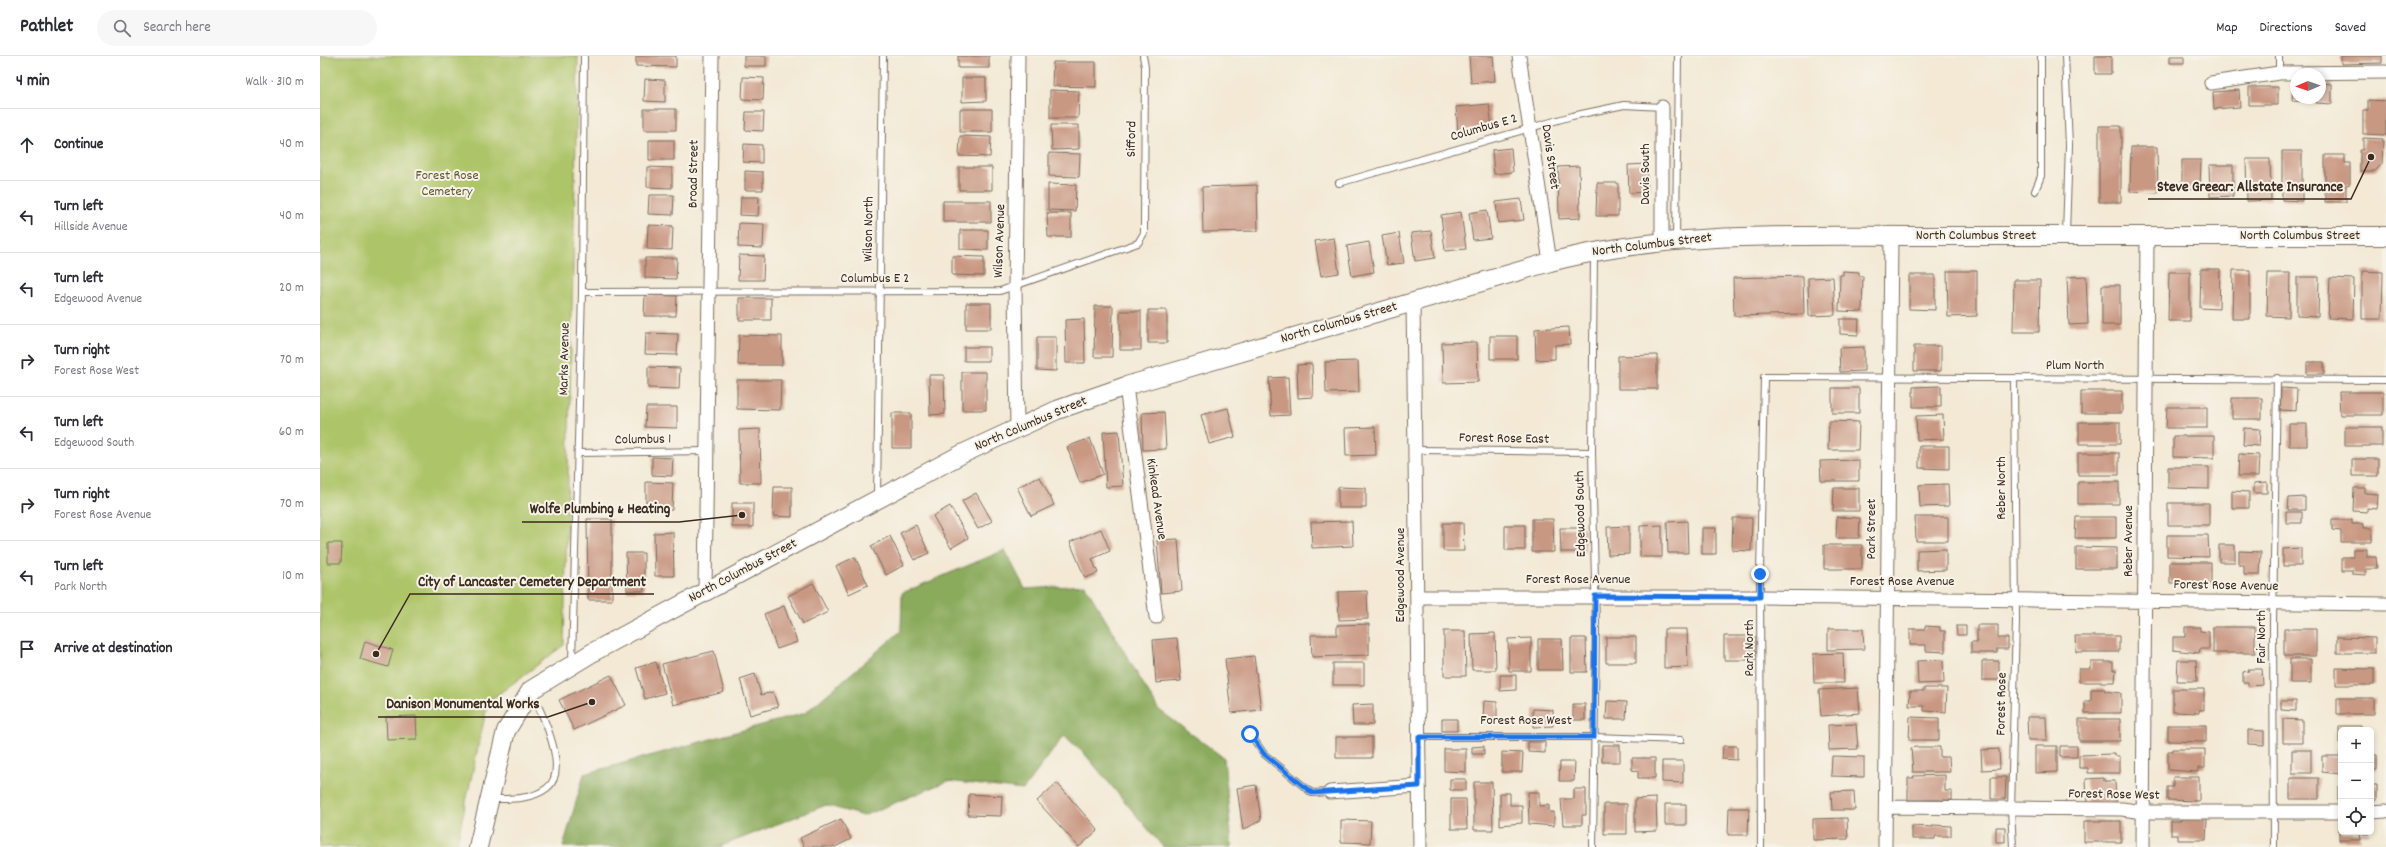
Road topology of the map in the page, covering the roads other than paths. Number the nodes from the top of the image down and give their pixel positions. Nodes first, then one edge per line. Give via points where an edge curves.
1 (584, 56) edge
2 (712, 56) edge
3 (883, 56) edge
4 (1018, 56) edge
5 (1143, 56) edge
6 (1519, 56) edge
7 (1678, 56) edge
8 (2041, 56) edge
9 (2064, 56) edge
10 (2279, 56) edge
11 (2386, 72) edge
12 (2279, 74) junction
13 (2211, 83) dead end
14 (1662, 107) joint
15 (1530, 128) junction
16 (1339, 183) dead end
17 (2035, 191) dead end
18 (1144, 223) joint
19 (2066, 235) junction
20 (1891, 236) junction
21 (2147, 236) junction
22 (2386, 236) edge
23 (1669, 240) junction
24 (1594, 252) junction
25 (1550, 262) junction
26 (1015, 288) junction
27 (880, 291) junction
28 (582, 292) junction
29 (709, 292) junction
30 (1413, 302) junction
31 (1764, 377) joint
32 (1888, 377) junction
33 (2014, 378) junction
34 (2147, 378) junction
35 (2277, 378) junction
36 (2386, 380) edge
37 (1126, 386) junction
38 (1016, 428) junction
39 (1416, 450) junction
40 (707, 451) junction
41 (1592, 452) junction
42 (578, 453) junction
43 (877, 499) junction
44 (705, 592) junction
45 (1417, 596) junction
46 (1595, 596) junction
47 (1760, 597) junction
48 (1887, 599) junction
49 (2016, 599) junction
50 (2145, 601) junction
51 (2274, 603) junction
52 (2386, 604) edge
53 (1156, 617) dead end
54 (572, 664) junction
55 (531, 690) junction
56 (1250, 734) dead end
57 (1419, 737) junction
58 (1594, 737) junction
59 (1681, 740) dead end
60 (1419, 786) junction
61 (1330, 792) joint
62 (489, 799) junction
63 (1886, 807) junction
64 (2011, 810) junction
65 (2386, 811) edge
66 (2143, 812) junction
67 (2338, 812) edge
68 (2374, 812) edge
69 (2274, 813) junction
70 (478, 847) edge
71 (1420, 847) edge
72 (1593, 847) edge
73 (1761, 847) edge
74 (1885, 847) edge
75 (2013, 847) edge
76 (2143, 847) edge
77 (2274, 847) edge

1 - 28 lane, Marks Avenue
2 - 29 street, Broad Street
3 - 27 lane, Wilson North
4 - 26 street, Wilson Avenue
5 - 18 lane, Sifford
6 - 15 street, Davis Street
7 - 23 lane
8 - 17 lane via 2040,176
9 - 19 lane via 2069,145
10 - 12 lane
11 - 12 street
12 - 13 street
14 - 15 lane, Columbus E 2 via 1624,105
14 - 23 street, Davis South
15 - 16 lane, Columbus E 2
15 - 25 street, Davis Street
18 - 26 lane, Columbus E 2 via 1144,233 1138,243
19 - 20 main road, North Columbus Street
19 - 21 main road, North Columbus Street
20 - 23 main road, North Columbus Street via 1710,237
20 - 32 street, Park Street
21 - 22 main road, North Columbus Street
21 - 34 street, Reber Avenue
23 - 24 main road, North Columbus Street
24 - 25 main road, North Columbus Street
24 - 41 lane, Edgewood South
25 - 30 main road, North Columbus Street
26 - 27 lane, Columbus E 2 via 1000,291
26 - 38 street, Wilson Avenue
27 - 29 lane, Columbus E 2
27 - 43 lane, Wilson North
28 - 29 lane, Columbus E 2
28 - 42 lane, Marks Avenue
29 - 40 street
30 - 37 main road, North Columbus Street
30 - 39 street, Edgewood Avenue
31 - 32 lane, Plum North
31 - 47 lane, Park North
32 - 33 lane, Plum North
32 - 48 street, Park Street
33 - 34 lane, Plum North
33 - 49 lane, Reber North
34 - 35 lane, Plum North
34 - 50 street, Reber Avenue
35 - 36 lane, Plum North
35 - 51 lane, Fair North
37 - 38 main road, North Columbus Street
37 - 53 street, Kinkead Avenue
38 - 43 main road, North Columbus Street
39 - 41 lane, Forest Rose East
39 - 45 street, Edgewood Avenue
40 - 42 lane, Columbus 1
40 - 44 street
41 - 46 lane, Edgewood South
42 - 54 lane, Marks Avenue
43 - 44 main road, North Columbus Street
44 - 54 main road, North Columbus Street
45 - 46 street, Forest Rose Avenue
45 - 57 street, Edgewood Avenue
46 - 47 street, Forest Rose Avenue
46 - 58 lane, Edgewood South
47 - 48 street, Forest Rose Avenue
47 - 73 lane, Park North
48 - 49 street, Forest Rose Avenue
48 - 63 street, Park Street
49 - 50 street, Forest Rose Avenue
49 - 64 lane, Forest Rose
50 - 51 street, Forest Rose Avenue
50 - 66 street, Reber Avenue
51 - 52 street, Forest Rose Avenue
51 - 69 lane, Fair North
54 - 55 main road, North Columbus Street
55 - 62 main road, North Columbus Street via 506,731
55 - 62 lane via 548,724 555,766 553,781 548,788 522,798
56 - 61 lane via 1264,754 1312,793
57 - 58 lane, Forest Rose West
57 - 60 street, Edgewood Avenue
58 - 59 lane, Forest Rose West
58 - 72 lane, Edgewood South
60 - 61 street
60 - 71 street, Edgewood Avenue
62 - 70 main road, North Columbus Street
63 - 64 street, Forest Rose West
63 - 74 street, Park Street
64 - 66 street, Forest Rose West
64 - 75 lane
65 - 68 street
66 - 69 street, Forest Rose West
66 - 76 street, Reber Avenue
67 - 69 street, Forest Rose West
69 - 77 lane, Fair North

